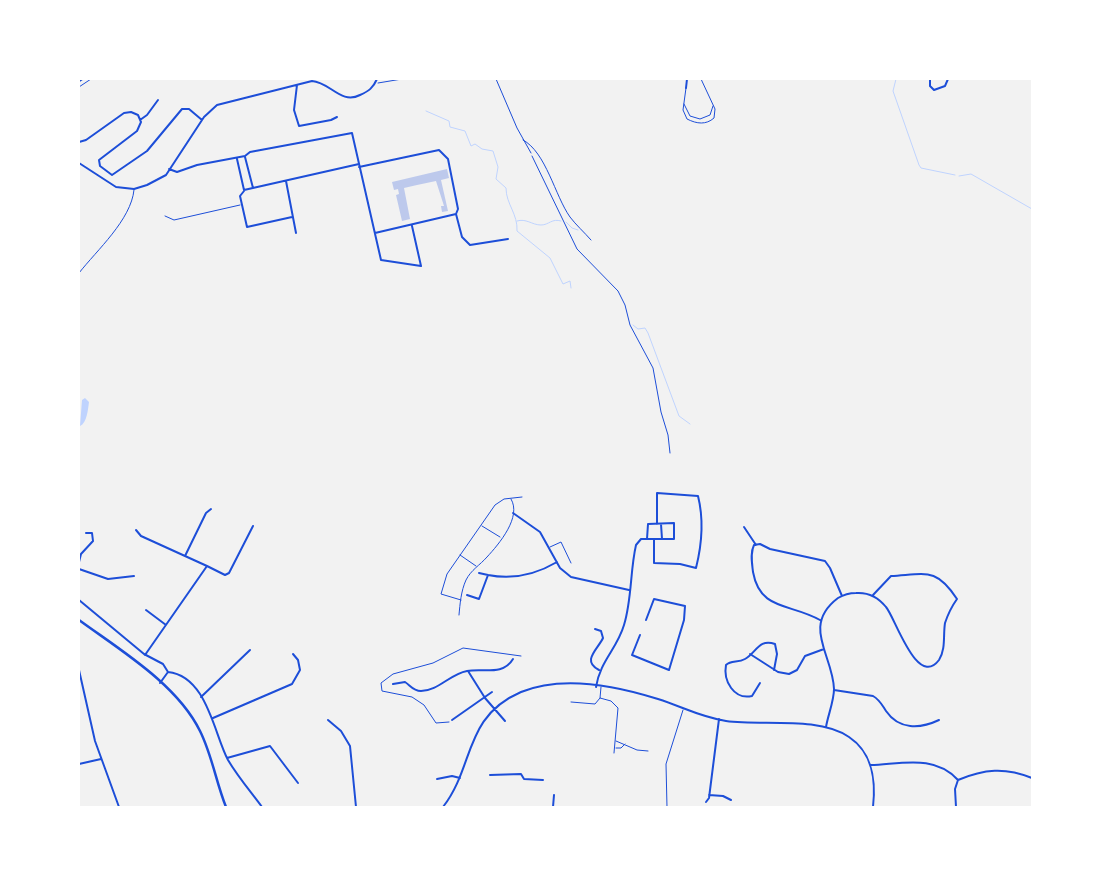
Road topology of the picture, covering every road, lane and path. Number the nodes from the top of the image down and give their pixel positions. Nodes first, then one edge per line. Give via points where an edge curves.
1 (91, 79) edge
2 (321, 79) edge
3 (402, 79) edge
4 (496, 79) edge
5 (687, 79) edge
6 (701, 79) edge
7 (930, 79) edge
8 (948, 79) edge
9 (376, 80) edge
10 (321, 83) junction
11 (297, 84) junction
12 (79, 87) edge
13 (686, 88) joint
14 (158, 100) dead end
15 (684, 103) junction
16 (713, 104) junction
17 (337, 117) dead end
18 (140, 120) junction
19 (202, 120) junction
20 (523, 140) junction
21 (79, 142) edge
22 (530, 153) joint
23 (245, 156) junction
24 (237, 158) junction
25 (79, 163) edge
26 (359, 166) junction
27 (169, 169) junction
28 (286, 181) junction
29 (252, 188) junction
30 (134, 189) junction
31 (244, 190) junction
32 (241, 205) junction
33 (456, 214) junction
34 (165, 216) dead end
35 (292, 217) junction
36 (412, 226) junction
37 (296, 233) dead end
38 (375, 233) junction
39 (508, 239) dead end
40 (591, 240) dead end
41 (79, 273) edge
42 (670, 453) dead end
43 (511, 498) junction
44 (522, 498) dead end
45 (211, 510) dead end
46 (513, 513) junction
47 (657, 524) junction
48 (661, 524) junction
49 (253, 526) dead end
50 (481, 526) junction
51 (744, 527) dead end
52 (136, 530) dead end
53 (86, 533) dead end
54 (501, 538) junction
55 (647, 538) junction
56 (654, 539) junction
57 (662, 539) junction
58 (756, 545) junction
59 (550, 548) junction
60 (460, 555) junction
61 (185, 556) junction
62 (79, 562) edge
63 (557, 562) junction
64 (571, 564) dead end
65 (206, 566) junction
66 (476, 566) junction
67 (79, 569) edge
68 (479, 573) dead end
69 (488, 575) junction
70 (134, 576) dead end
71 (630, 590) junction
72 (467, 595) dead end
73 (873, 595) junction
74 (842, 596) junction
75 (79, 600) edge
76 (461, 600) junction
77 (146, 610) dead end
78 (459, 615) dead end
79 (79, 620) edge
80 (646, 620) dead end
81 (820, 620) junction
82 (166, 625) junction
83 (595, 629) dead end
84 (640, 634) dead end
85 (824, 649) junction
86 (250, 650) dead end
87 (293, 654) dead end
88 (750, 654) junction
89 (146, 655) junction
90 (521, 656) dead end
91 (513, 659) dead end
92 (79, 670) edge
93 (599, 670) junction
94 (774, 670) junction
95 (468, 671) junction
96 (168, 672) junction
97 (160, 682) junction
98 (760, 683) dead end
99 (393, 684) dead end
100 (596, 687) junction
101 (601, 687) junction
102 (834, 690) junction
103 (492, 692) dead end
104 (201, 696) junction
105 (485, 698) junction
106 (600, 698) junction
107 (571, 702) dead end
108 (495, 709) junction
109 (684, 710) junction
110 (213, 718) junction
111 (718, 719) junction
112 (328, 720) dead end
113 (452, 720) joint
114 (939, 720) dead end
115 (505, 721) dead end
116 (826, 726) junction
117 (616, 740) junction
118 (625, 744) junction
119 (615, 747) junction
120 (648, 751) dead end
121 (614, 753) dead end
122 (227, 758) junction
123 (101, 759) junction
124 (79, 764) edge
125 (871, 765) junction
126 (490, 775) dead end
127 (460, 778) junction
128 (1032, 778) edge
129 (437, 779) dead end
130 (543, 780) dead end
131 (958, 780) junction
132 (298, 783) dead end
133 (554, 795) dead end
134 (709, 795) junction
135 (731, 800) dead end
136 (706, 802) dead end
137 (119, 807) edge
138 (226, 807) edge
139 (262, 807) edge
140 (356, 807) edge
141 (443, 807) edge
142 (554, 807) edge
143 (667, 807) edge
144 (873, 807) edge
145 (956, 807) edge

1 - 12 path
2 - 10 street
3 - 9 path via 380,84
4 - 20 lane
5 - 13 street
6 - 16 lane
7 - 8 street via 934,90 945,86
9 - 10 street via 370,90 349,99
10 - 11 street
11 - 17 street via 294,110 299,126
11 - 19 street via 217,105
13 - 15 lane
14 - 18 street
15 - 16 lane via 690,116 700,120 710,115
15 - 16 lane via 684,115 697,123 714,118
18 - 19 street via 138,131 99,160 100,166 109,174 116,174 147,151 182,110 189,109
18 - 21 street via 135,113 126,112
19 - 27 street
20 - 22 lane
20 - 40 lane via 530,143 569,216
22 - 42 path via 577,249 618,291 625,305 630,325 653,368
23 - 24 street
23 - 26 street via 250,152 352,133
23 - 29 street
24 - 27 street via 177,172
24 - 31 street
25 - 30 street via 112,185
26 - 28 street
26 - 33 street via 440,150 448,159 458,209
26 - 38 street
27 - 30 street via 160,180
28 - 29 street
28 - 35 street
29 - 31 street
30 - 41 lane via 131,205 122,221
31 - 32 street via 240,196
32 - 34 lane via 174,220
32 - 35 street via 247,227
33 - 36 street
33 - 39 street via 462,237 470,245
35 - 37 street
36 - 38 street
36 - 38 street via 421,266 381,260
43 - 44 lane
43 - 46 lane
43 - 50 lane via 495,505
45 - 61 street
46 - 54 lane via 512,522
46 - 59 street via 540,532
47 - 48 street
47 - 55 street via 648,524
47 - 56 street via 657,493 698,496 702,525 696,568 654,563
48 - 57 street
48 - 57 street via 674,523 674,538
49 - 65 street via 229,573
50 - 54 lane
50 - 60 lane
51 - 58 street
52 - 61 street via 141,536
53 - 62 street via 92,533 92,541 81,554
54 - 66 lane via 487,558
55 - 56 street
55 - 71 street via 639,540 636,545
56 - 57 street
58 - 74 street via 824,560
58 - 81 street via 752,563 761,595
59 - 63 street
59 - 64 lane via 561,542
60 - 66 lane
60 - 76 lane via 441,594
61 - 65 street
63 - 69 street via 523,576 505,578
63 - 71 street via 566,574 574,578
65 - 82 street
66 - 76 lane via 466,580
67 - 70 street via 108,579
68 - 69 street
69 - 72 street via 479,599
71 - 93 street via 622,631
73 - 73 street via 893,617 914,660 922,665 938,662 943,652 948,616 957,599 942,579 933,575 891,576
73 - 74 street via 857,593
74 - 81 street via 831,604
75 - 89 street
76 - 78 lane
77 - 82 street
79 - 97 street
80 - 84 street via 654,600 685,606 684,620 668,670 632,655
81 - 85 street
82 - 89 street
83 - 93 street via 603,638 590,660
85 - 94 street via 806,656 797,670 789,674
85 - 102 street
86 - 104 street
87 - 110 street via 300,667 294,682
88 - 94 street
88 - 94 street via 762,644 774,643 777,654
88 - 98 street via 742,660 728,662 725,678 733,690 745,697 754,695
89 - 96 street via 163,664
90 - 113 path via 463,648 432,663 397,672 381,684 382,691 408,695 419,701 436,723
91 - 95 street via 507,667 498,670
92 - 123 street
93 - 100 street
95 - 99 street via 425,690 415,690 402,681
95 - 105 street
96 - 97 street
96 - 104 street via 184,679
97 - 138 street via 182,703 197,725
100 - 101 street
100 - 108 street via 542,686 512,696
101 - 106 lane
101 - 109 street via 659,699
102 - 114 street via 874,696 892,719 904,726 924,726
102 - 116 street
103 - 105 street
104 - 110 street
105 - 108 street
105 - 113 street
106 - 107 lane via 595,704
106 - 117 lane via 611,701 618,708
108 - 115 street
108 - 127 street via 474,736
109 - 111 street
109 - 143 path via 667,758
110 - 122 street
111 - 116 street
111 - 134 street
112 - 140 street via 341,731 350,746
116 - 125 street via 853,740
117 - 118 lane
117 - 119 lane
118 - 119 lane via 621,748
118 - 120 lane
119 - 121 lane
122 - 132 street via 270,746
122 - 139 street
123 - 124 street
123 - 137 street
125 - 131 street via 926,762 938,765
125 - 144 street via 875,782
126 - 130 street via 521,774 524,779
127 - 129 street
127 - 141 street
128 - 131 street via 1003,769 982,771
131 - 145 street
133 - 142 street
134 - 135 street
134 - 136 street

